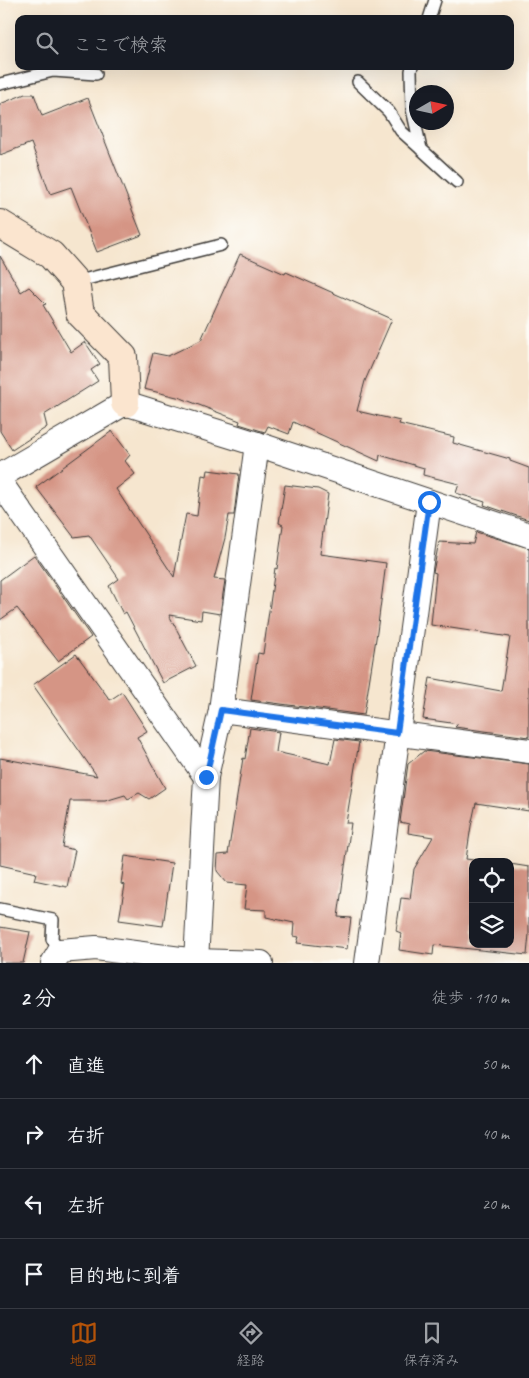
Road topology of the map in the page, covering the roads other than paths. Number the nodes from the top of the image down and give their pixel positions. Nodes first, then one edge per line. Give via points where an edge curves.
1 (435, 0) edge
2 (430, 15) edge
3 (411, 70) edge
4 (96, 74) dead end
5 (358, 82) dead end
6 (0, 84) edge
7 (421, 149) junction
8 (457, 182) dead end
9 (0, 224) edge
10 (221, 245) dead end
11 (75, 282) junction
12 (125, 403) junction
13 (257, 444) junction
14 (0, 476) edge
15 (0, 482) edge
16 (429, 502) junction
17 (529, 535) edge
18 (221, 710) junction
19 (397, 733) junction
20 (529, 751) edge
21 (206, 777) junction
22 (0, 909) edge
23 (56, 957) edge
24 (196, 961) junction
25 (262, 963) edge
26 (367, 963) edge

1 - 2 lane
3 - 7 lane via 412,109
4 - 6 lane via 53,71
5 - 7 lane
7 - 8 lane
9 - 11 street via 51,254
10 - 11 lane
11 - 12 street via 80,313 123,357
12 - 13 street
12 - 14 street
13 - 16 street
13 - 18 street
15 - 21 street
16 - 17 street
16 - 19 street
18 - 19 street
18 - 21 street
19 - 20 street
19 - 26 street
21 - 24 street
22 - 23 lane via 53,920 52,940
23 - 24 street via 96,948
24 - 25 street

